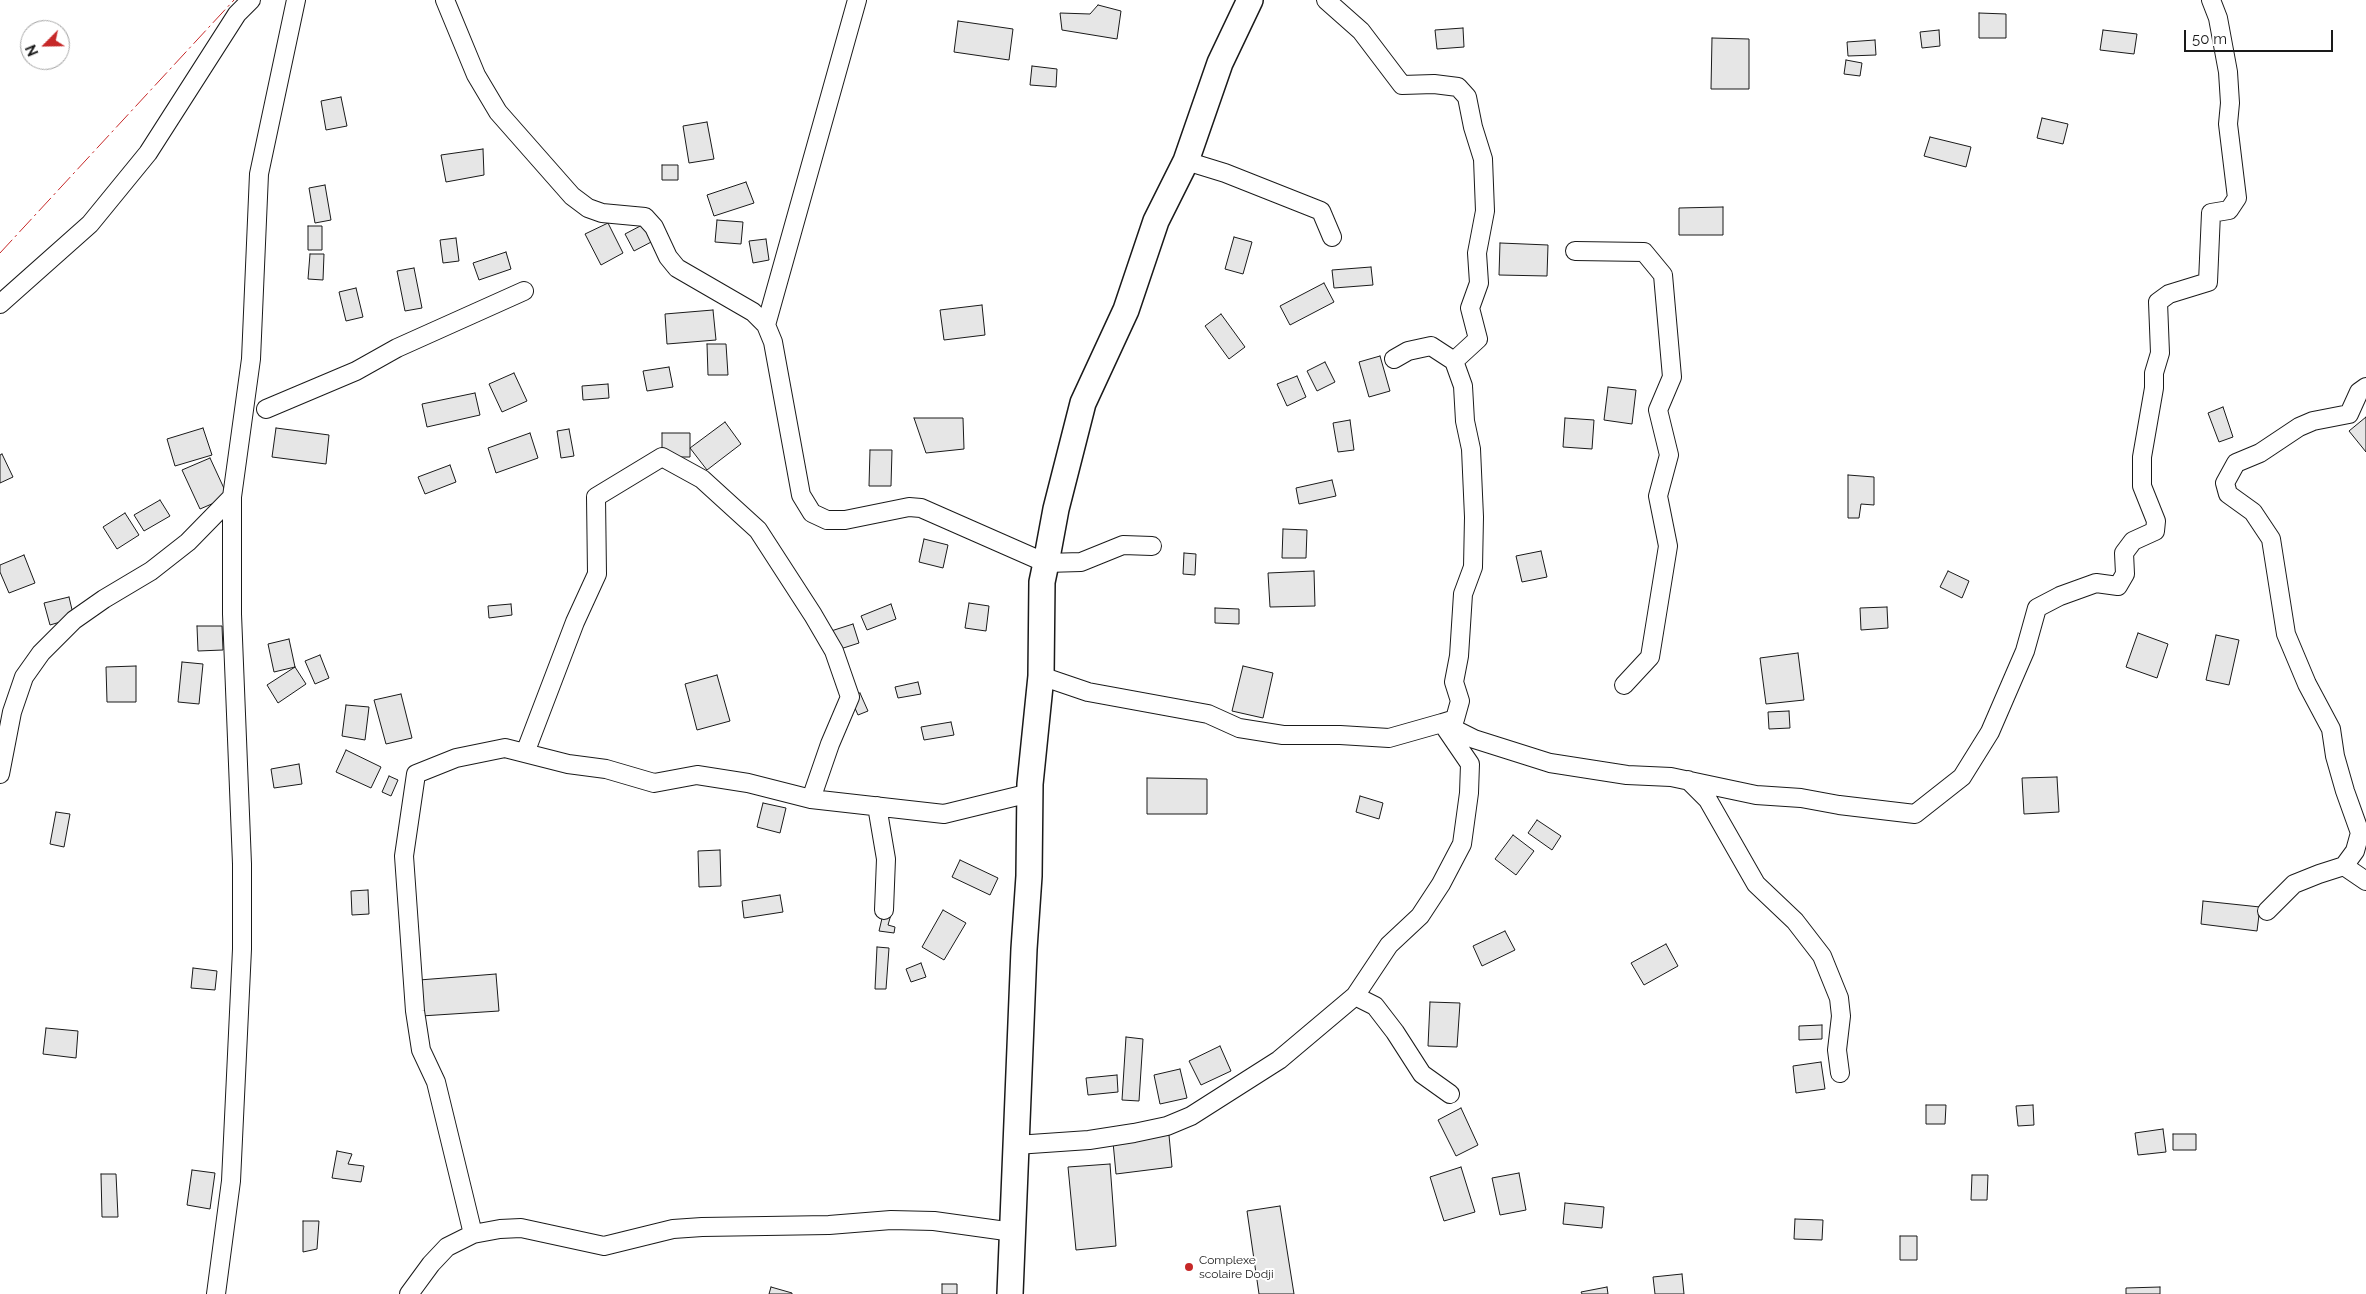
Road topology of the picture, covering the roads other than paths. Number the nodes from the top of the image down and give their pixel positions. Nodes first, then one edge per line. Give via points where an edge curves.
1 (251, 0) edge
2 (296, 0) edge
3 (445, 0) edge
4 (858, 0) edge
5 (1250, 0) edge
6 (1326, 0) edge
7 (2211, 0) edge
8 (1186, 161) junction
9 (1332, 237) dead end
10 (1575, 251) dead end
11 (524, 291) dead end
12 (0, 304) edge
13 (766, 325) junction
14 (1394, 359) dead end
15 (1454, 361) junction
16 (2366, 387) edge
17 (266, 410) dead end
18 (232, 497) junction
19 (1152, 546) dead end
20 (1046, 563) junction
21 (1041, 676) junction
22 (1624, 685) dead end
23 (1442, 723) junction
24 (525, 753) junction
25 (0, 774) edge
26 (1688, 780) junction
27 (1030, 793) junction
28 (811, 799) junction
29 (877, 806) junction
30 (2344, 866) junction
31 (2366, 881) edge
32 (884, 910) dead end
33 (2268, 911) dead end
34 (1355, 996) junction
35 (1840, 1073) dead end
36 (1450, 1094) dead end
37 (1016, 1145) junction
38 (1014, 1232) junction
39 (473, 1234) junction
40 (216, 1294) edge
41 (409, 1294) edge
42 (1010, 1294) edge

1 - 12 street via 238,14 148,153 90,224
2 - 18 street via 259,174 251,359
3 - 13 street via 476,75 498,112 572,196 588,208 602,213 645,217 654,226 668,257 677,268 754,312
4 - 13 street
5 - 8 main road via 1220,63
6 - 15 street via 1361,31 1402,85 1458,87 1467,97 1483,159 1485,211 1477,253 1479,283 1470,308 1478,339
7 - 26 street via 2218,18 2228,72 2228,124 2236,198 2229,210 2211,213 2208,282 2169,294 2158,302 2160,353 2154,373 2142,457 2142,486 2156,521 2155,531 2134,541 2124,553 2125,574 2118,586 2096,583 2037,608 2025,651 1990,732 1962,777 1915,814 1801,798 1756,796
8 - 9 street via 1321,210
8 - 20 main road via 1156,221 1126,310 1083,403 1056,508
10 - 22 street via 1644,252 1663,275 1672,377 1658,410 1669,455 1658,496 1668,546 1650,657
11 - 17 street
13 - 20 street via 773,342 801,495 812,513 827,520 845,520 909,507 922,508
14 - 15 street via 1408,351 1432,346
15 - 23 street via 1463,386 1471,448 1473,567 1463,594 1454,682 1460,701 1455,719
16 - 30 street via 2359,392 2349,414 2313,420 2299,427 2260,453 2236,463 2225,483 2228,494 2253,512 2271,540 2286,634 2330,729 2344,790 2360,832 2355,850
18 - 25 street via 188,542 151,571 74,620 41,652 24,678 12,712
18 - 40 street via 232,614 242,864 242,949 231,1181
19 - 20 street via 1123,545 1081,562
20 - 21 main road via 1042,582
21 - 23 street via 1088,692 1208,714 1239,728 1283,735 1389,738
21 - 27 main road
23 - 26 street via 1474,739 1550,762 1626,775
23 - 34 street via 1470,764 1462,844 1420,916 1389,945
24 - 28 street via 606,769 654,783 697,775 748,783
24 - 28 street via 597,574 596,497 662,457 702,479 758,530 834,651 850,697
24 - 39 street via 505,748 456,758 416,774 404,856 413,986 422,1050 436,1082
26 - 35 street via 1708,800 1756,884 1795,920 1822,956 1839,998 1841,1016 1837,1050
27 - 29 street via 944,814
27 - 37 main road
28 - 29 street
29 - 32 street via 886,859
30 - 31 street
30 - 33 street via 2294,884
34 - 36 street via 1374,1006 1422,1074
34 - 37 street via 1279,1060 1191,1116 1167,1126 1134,1133
37 - 38 main road
38 - 39 street via 934,1221 891,1220 673,1229 604,1246 521,1228
38 - 42 main road
39 - 41 street via 441,1252

